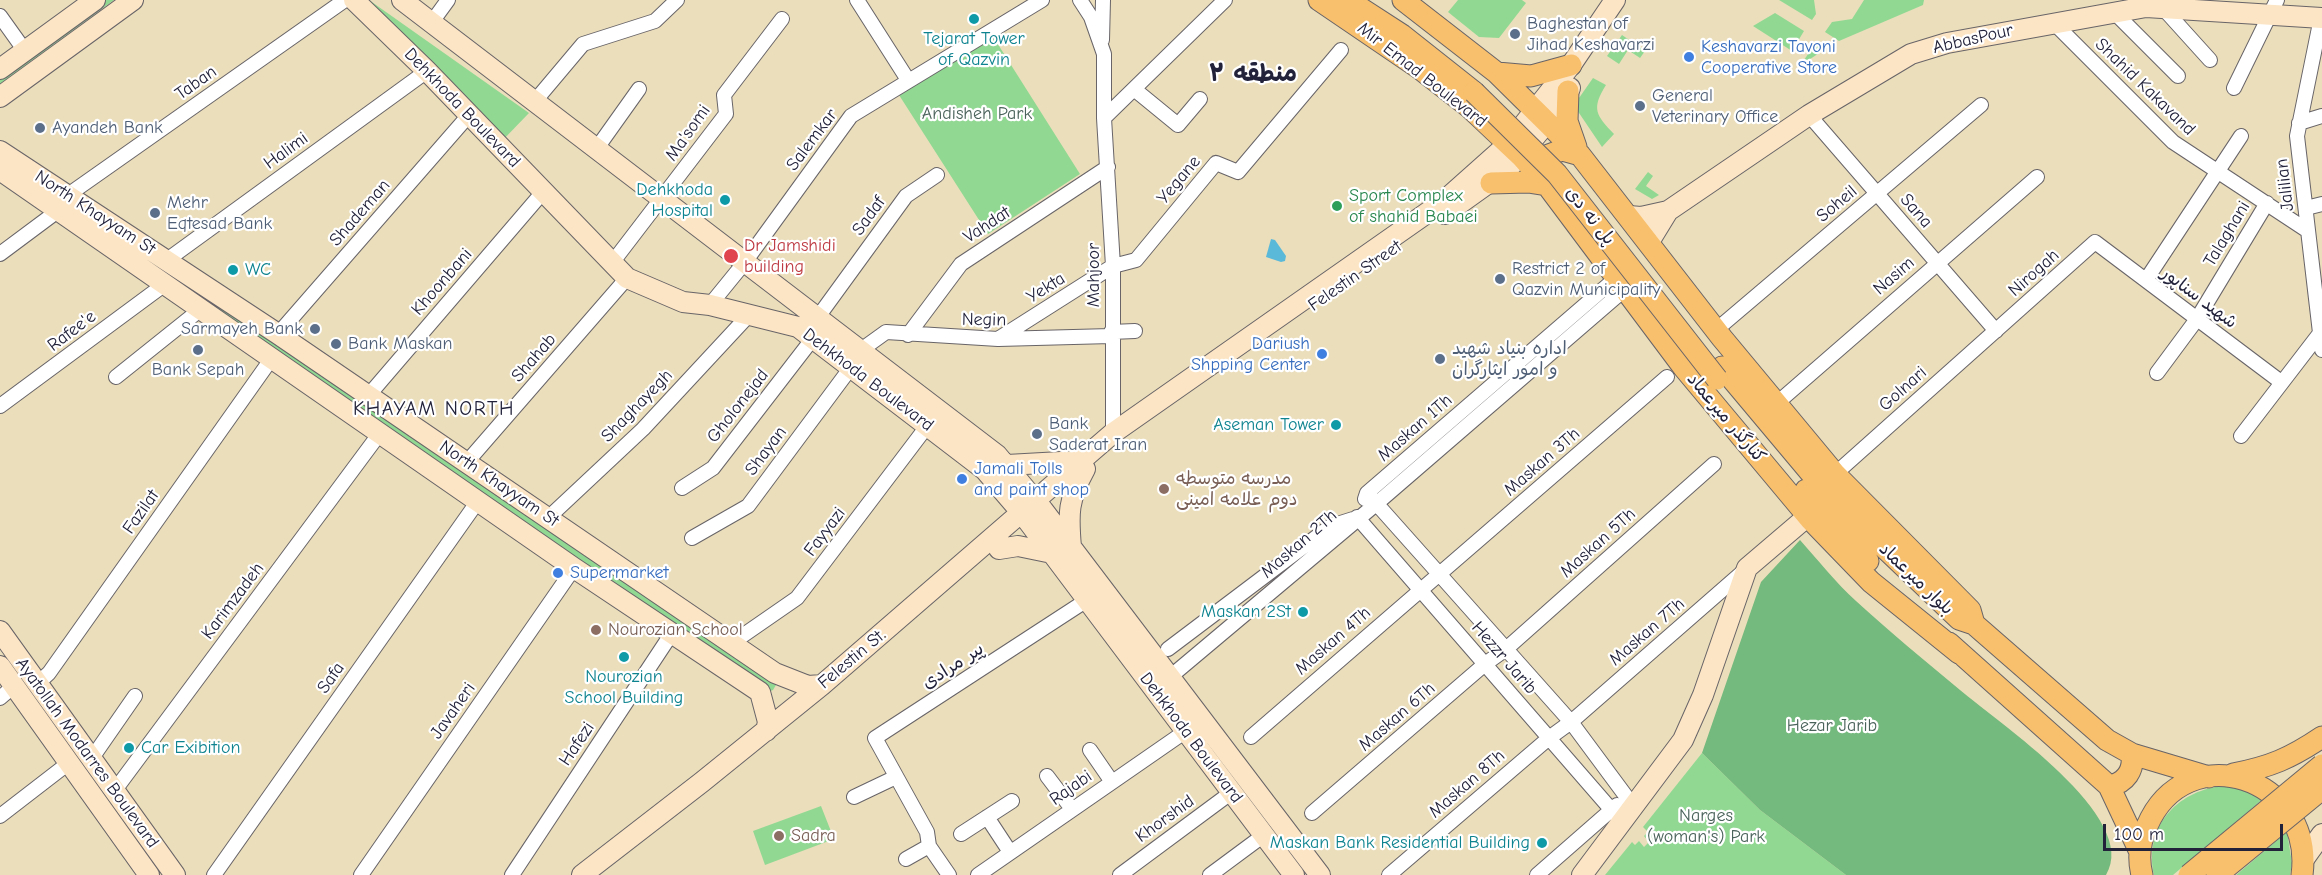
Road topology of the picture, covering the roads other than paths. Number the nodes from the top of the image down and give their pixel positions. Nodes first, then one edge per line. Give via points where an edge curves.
1 (95, 0) edge
2 (114, 0) edge
3 (134, 0) edge
4 (345, 0) edge
5 (354, 0) edge
6 (397, 0) edge
7 (448, 0) edge
8 (676, 0) edge
9 (857, 0) edge
10 (1042, 0) edge
11 (1080, 0) edge
12 (1103, 0) edge
13 (1225, 0) edge
14 (1319, 0) edge
15 (1348, 0) edge
16 (1375, 0) edge
17 (1404, 0) edge
18 (1615, 0) edge
19 (1627, 0) edge
20 (2152, 5) edge
21 (2273, 7) edge
22 (417, 11) edge
23 (2114, 12) junction
24 (0, 16) edge
25 (2322, 18) edge
26 (782, 19) dead end
27 (2053, 22) junction
28 (1101, 47) junction
29 (1341, 50) dead end
30 (25, 51) junction
31 (2210, 60) dead end
32 (1571, 65) junction
33 (0, 69) edge
34 (427, 71) junction
35 (2178, 76) dead end
36 (908, 80) junction
37 (639, 88) dead end
38 (1481, 88) junction
39 (2234, 88) dead end
40 (1134, 89) junction
41 (1568, 92) junction
42 (1, 94) edge
43 (1200, 99) dead end
44 (535, 101) junction
45 (1981, 105) dead end
46 (469, 115) junction
47 (1809, 115) junction
48 (1542, 116) junction
49 (2322, 116) edge
50 (1104, 117) junction
51 (2299, 123) junction
52 (2241, 136) dead end
53 (597, 148) junction
54 (1514, 150) junction
55 (2, 155) edge
56 (1580, 155) junction
57 (1108, 167) junction
58 (2217, 173) junction
59 (937, 175) dead end
60 (2037, 177) dead end
61 (1491, 183) junction
62 (1548, 185) junction
63 (543, 192) junction
64 (1877, 194) junction
65 (663, 199) junction
66 (63, 203) junction
67 (2267, 203) junction
68 (2322, 204) edge
69 (2306, 208) junction
70 (1668, 211) junction
71 (1629, 216) junction
72 (2308, 231) junction
73 (1649, 242) junction
74 (2095, 242) joint
75 (0, 254) edge
76 (167, 260) junction
77 (745, 262) junction
78 (1936, 262) junction
79 (612, 263) junction
80 (1113, 266) junction
81 (627, 278) junction
82 (2146, 280) junction
83 (165, 284) junction
84 (1619, 284) junction
85 (710, 304) junction
86 (201, 309) junction
87 (748, 316) junction
88 (818, 317) junction
89 (2197, 319) junction
90 (1716, 330) junction
91 (1135, 331) dead end
92 (1996, 331) junction
93 (2320, 333) junction
94 (278, 334) junction
95 (1111, 334) junction
96 (908, 335) junction
97 (814, 337) junction
98 (998, 339) junction
99 (2322, 350) edge
100 (272, 358) junction
101 (856, 358) junction
102 (1720, 373) junction
103 (2157, 373) dead end
104 (116, 377) dead end
105 (1667, 377) dead end
106 (2281, 382) junction
107 (368, 396) junction
108 (1776, 404) junction
109 (0, 406) edge
110 (928, 425) junction
111 (380, 433) junction
112 (1117, 436) junction
113 (2241, 436) dead end
114 (467, 462) junction
115 (1714, 464) dead end
116 (1007, 465) junction
117 (1082, 465) junction
118 (1835, 474) junction
119 (998, 483) junction
120 (682, 488) dead end
121 (1372, 498) junction
122 (478, 501) junction
123 (1032, 511) junction
124 (1808, 516) junction
125 (1358, 517) junction
126 (548, 518) junction
127 (692, 538) dead end
128 (994, 545) junction
129 (1071, 547) junction
130 (1052, 553) junction
131 (574, 568) junction
132 (1747, 568) junction
133 (1440, 574) junction
134 (1420, 589) junction
135 (1087, 600) junction
136 (1974, 624) junction
137 (0, 631) edge
138 (672, 633) junction
139 (732, 642) junction
140 (1168, 649) dead end
141 (1506, 649) junction
142 (1959, 653) junction
143 (1485, 664) junction
144 (0, 666) edge
145 (775, 673) junction
146 (1170, 677) junction
147 (38, 684) junction
148 (822, 685) junction
149 (7, 692) edge
150 (760, 692) junction
151 (135, 696) dead end
152 (1571, 722) junction
153 (766, 731) junction
154 (1186, 731) junction
155 (1251, 737) dead end
156 (2322, 737) edge
157 (1549, 738) junction
158 (1090, 750) dead end
159 (2132, 754) junction
160 (92, 758) junction
161 (70, 762) junction
162 (2322, 765) edge
163 (1047, 776) dead end
164 (2218, 776) junction
165 (896, 777) junction
166 (1112, 782) junction
167 (2109, 786) junction
168 (2322, 789) edge
169 (115, 790) junction
170 (1232, 792) junction
171 (854, 797) dead end
172 (1012, 801) dead end
173 (1072, 809) junction
174 (1623, 809) junction
175 (1312, 813) dead end
176 (0, 816) edge
177 (987, 817) junction
178 (961, 834) dead end
179 (2322, 834) edge
180 (1264, 836) junction
181 (149, 839) junction
182 (929, 846) junction
183 (1010, 852) junction
184 (906, 859) dead end
185 (138, 863) edge
186 (2305, 867) edge
187 (2139, 868) edge
188 (175, 875) edge
189 (214, 875) edge
190 (361, 875) edge
191 (512, 875) edge
192 (582, 875) edge
193 (600, 875) edge
194 (949, 875) edge
195 (978, 875) edge
196 (1120, 875) edge
197 (1210, 875) edge
198 (1294, 875) edge
199 (1320, 875) edge
200 (1389, 875) edge
201 (1537, 875) edge
202 (1582, 875) edge
203 (2189, 875) edge
204 (2217, 875) edge

1 - 30 main road
2 - 42 main road
3 - 42 main road
4 - 66 street, Taban
5 - 34 main road, Dehkhoda Boulevard
6 - 22 main road, Dehkhoda Boulevard
7 - 22 street
8 - 44 street via 655,21 583,44
9 - 36 street
10 - 36 street, Salemkar
11 - 28 street, Mahjoor via 1091,17
12 - 28 street
13 - 40 street
14 - 38 main road, Mir Emad Boulevard via 1374,35
15 - 38 main road
16 - 38 main road via 1437,43
17 - 38 main road, Mir Emad Boulevard
18 - 32 main road, Felestin Street
19 - 41 main road, Felestin Street
20 - 21 main road, AbbasPour
20 - 23 main road, AbbasPour
20 - 31 street
21 - 25 main road, AbbasPour
21 - 39 street
22 - 44 main road, Dehkhoda Boulevard
23 - 27 main road, AbbasPour
23 - 35 street
24 - 30 street
25 - 51 street, Jalilian
26 - 65 street, Ma'somi via 724,95 726,114
27 - 47 main road, AbbasPour via 1911,54
27 - 58 street, Shahid Kakavand via 2173,142
28 - 50 street, Mahjoor
29 - 80 street, Yegane via 1238,172 1216,163 1136,260
30 - 33 main road
32 - 38 main road
32 - 48 main road, Felestin Street
34 - 46 main road, Dehkhoda Boulevard
34 - 76 street, Halimi
36 - 77 street, Salemkar via 851,116
37 - 53 street
38 - 48 main road, Mir Emad Boulevard
38 - 54 main road, Mir Emad Boulevard
38 - 102 main road, پل نه دی, bridge
40 - 43 street via 1178,124
40 - 50 street
41 - 48 main road, Felestin Street
41 - 56 main road via 1567,121
44 - 53 main road, Dehkhoda Boulevard
45 - 64 street, Soheil
46 - 63 main road, Dehkhoda Boulevard
46 - 94 street, Shademan
47 - 64 street, Sana
47 - 70 main road, AbbasPour
48 - 54 main road, Felestin Street
48 - 56 main road
49 - 51 street
50 - 57 street, Mahjoor
51 - 69 street, Jalilian via 2297,136
52 - 58 street
53 - 65 main road, Dehkhoda Boulevard
54 - 61 main road, Felestin Street
54 - 62 main road, کنارگذر میرعماد
54 - 112 main road, Felestin Street
55 - 66 main road, North Khayyam St
56 - 62 main road via 1562,150 1546,156 1543,164
56 - 71 main road
57 - 80 street, Mahjoor
57 - 96 street, Vahdat via 961,264
58 - 67 street, Shahid Kakavand
58 - 82 street
59 - 88 street, Sadaf via 906,196
60 - 78 street, Nasim
61 - 62 main road
61 - 112 main road, Felestin Street
62 - 84 main road, کنارگذر میرعماد
63 - 79 main road, Dehkhoda Boulevard
63 - 107 street, Khoonbani
64 - 78 street, Sana
64 - 90 street, Soheil
65 - 77 main road, Dehkhoda Boulevard
65 - 79 street, Ma'somi
66 - 75 street, Taban
66 - 76 main road, North Khayyam St
66 - 83 main road, North Khayyam St
67 - 72 street, Shahid Kakavand
67 - 89 street, Talaghani
68 - 69 street
69 - 72 street, Jalilian
70 - 71 main road
70 - 73 main road
71 - 73 main road
72 - 93 street, Jalilian
73 - 90 main road
74 - 82 street, شهید سناپور
74 - 92 street, Nirogah
76 - 94 main road, North Khayyam St
77 - 85 street, Salemkar
77 - 88 main road, Dehkhoda Boulevard
78 - 92 street, Sana
78 - 108 street, Nasim
79 - 81 main road, Dehkhoda Boulevard
80 - 95 street, Mahjoor
80 - 98 street, Yekta
81 - 85 main road, Dehkhoda Boulevard via 683,302
81 - 114 street, Shahab
82 - 89 street, شهید سناپور
83 - 86 main road, North Khayyam St
83 - 109 street, Rafee'e
84 - 121 street, Maskan 1Th
84 - 124 main road, کنارگذر میرعماد
85 - 87 main road, Dehkhoda Boulevard
86 - 100 main road, North Khayyam St
86 - 104 street
87 - 97 main road, Dehkhoda Boulevard via 786,323
87 - 126 street, Shaghayegh via 643,429
88 - 101 main road, Dehkhoda Boulevard
89 - 103 street, Talaghani
89 - 106 street, شهید سناپور
90 - 108 main road
91 - 95 street, Negin
92 - 118 street, Golnari
93 - 99 street, Jalilian
93 - 106 street
94 - 107 main road, North Khayyam St
95 - 98 street, Negin
95 - 112 street, Mahjoor
96 - 98 street, Negin
96 - 101 street, Negin via 886,332
97 - 101 main road, Dehkhoda Boulevard
97 - 120 street, Gholonejad via 713,468
100 - 111 main road, North Khayyam St
100 - 147 street, Fazilat
101 - 110 main road, Dehkhoda Boulevard
101 - 116 main road, Dehkhoda Boulevard via 987,446
101 - 127 street, Shayan via 748,506
102 - 136 main road, بلوار میرعماد via 1831,497 1959,619
102 - 142 main road, بلوار میرعماد via 1752,426 1827,515 1907,603
105 - 133 street, Maskan 3Th
106 - 113 street
107 - 114 main road, North Khayyam St
108 - 118 main road
110 - 119 main road, Dehkhoda Boulevard
110 - 139 street, Fayyazi via 797,598
111 - 122 main road, North Khayyam St
111 - 169 street, Karimzadeh
112 - 117 main road
114 - 126 main road, North Khayyam St
115 - 141 street, Maskan 5Th
116 - 117 main road
116 - 123 main road, Dehkhoda Boulevard
117 - 123 main road, Felestin St.
117 - 129 main road via 1072,493
118 - 136 main road via 1970,610
119 - 123 main road, Dehkhoda Boulevard
119 - 128 main road via 999,523
121 - 125 street, Maskan 1Th
121 - 133 street, Hezzr Jarib
122 - 131 main road, North Khayyam St
122 - 189 street, Safa
123 - 128 main road, Felestin St.
123 - 129 main road, Dehkhoda Boulevard
123 - 130 main road, Dehkhoda Boulevard
124 - 132 main road
124 - 142 main road, کنارگذر میرعماد via 1871,582
125 - 134 street, Hezzr Jarib
125 - 140 street, Maskan 2Th via 1331,526
125 - 146 street, Maskan 2Th
126 - 139 main road, North Khayyam St
128 - 130 main road
128 - 148 main road, Felestin St.
128 - 193 main road, Felestin St. via 751,759
129 - 146 main road, Dehkhoda Boulevard
130 - 135 main road, Dehkhoda Boulevard
131 - 138 main road, North Khayyam St
131 - 190 street, Javaheri
132 - 152 street, Maskan 7Th
132 - 174 main road via 1703,695 1683,740
133 - 134 street, Maskan 4Th
133 - 141 street, Hezzr Jarib
134 - 143 street, Hezzr Jarib
134 - 155 street, Maskan 4Th
135 - 154 main road, Dehkhoda Boulevard
135 - 165 street, پیر مرادی via 875,738
136 - 159 main road, بلوار میرعماد via 2107,740
137 - 147 main road, Ayatollah Modarres Boulevard
138 - 150 main road, North Khayyam St
138 - 191 street, Hafezi
139 - 145 main road, North Khayyam St
141 - 143 street, Maskan 6Th
141 - 152 street, Hezzr Jarib
142 - 167 main road, بلوار میرعماد
143 - 157 street, Hezzr Jarib
143 - 175 street, Maskan 6Th
144 - 149 main road, Ayatollah Modarres Boulevard
145 - 148 main road, North Khayyam St via 808,686
145 - 150 main road via 779,680 775,687
146 - 199 main road, Dehkhoda Boulevard
147 - 160 main road, Ayatollah Modarres Boulevard
148 - 153 main road, Felestin St.
149 - 161 main road, Ayatollah Modarres Boulevard
150 - 153 main road via 768,722
151 - 160 street
152 - 157 street, Maskan 8Th
152 - 174 street, Hezzr Jarib
153 - 192 main road, Felestin St.
154 - 166 street, Rajabi
154 - 170 main road, Dehkhoda Boulevard
156 - 164 main road via 2276,764
157 - 174 street, Hezzr Jarib
157 - 200 street, Maskan 8Th
158 - 166 street
159 - 164 main road, بلوار میرعماد
159 - 167 main road via 2126,778
160 - 169 main road, Ayatollah Modarres Boulevard
161 - 176 street
161 - 185 main road, Ayatollah Modarres Boulevard
162 - 203 main road, bridge
163 - 173 street
164 - 186 main road, بلوار میرعماد via 2261,785 2282,802 2297,824
164 - 187 main road via 2191,782 2161,802 2147,826
165 - 171 street
165 - 182 street via 927,832
166 - 173 street, Rajabi
167 - 187 main road, بلوار میرعماد
168 - 204 main road, bridge
169 - 181 main road, Ayatollah Modarres Boulevard
170 - 180 main road, Dehkhoda Boulevard
170 - 196 street, Khorshid
172 - 177 street
173 - 183 street, Rajabi
174 - 201 street
174 - 202 main road
177 - 178 street
177 - 183 street
179 - 186 main road
180 - 197 street
180 - 198 main road, Dehkhoda Boulevard
181 - 185 main road via 137,840
181 - 188 main road, Ayatollah Modarres Boulevard
182 - 184 street
182 - 194 street
183 - 195 street, Rajabi

